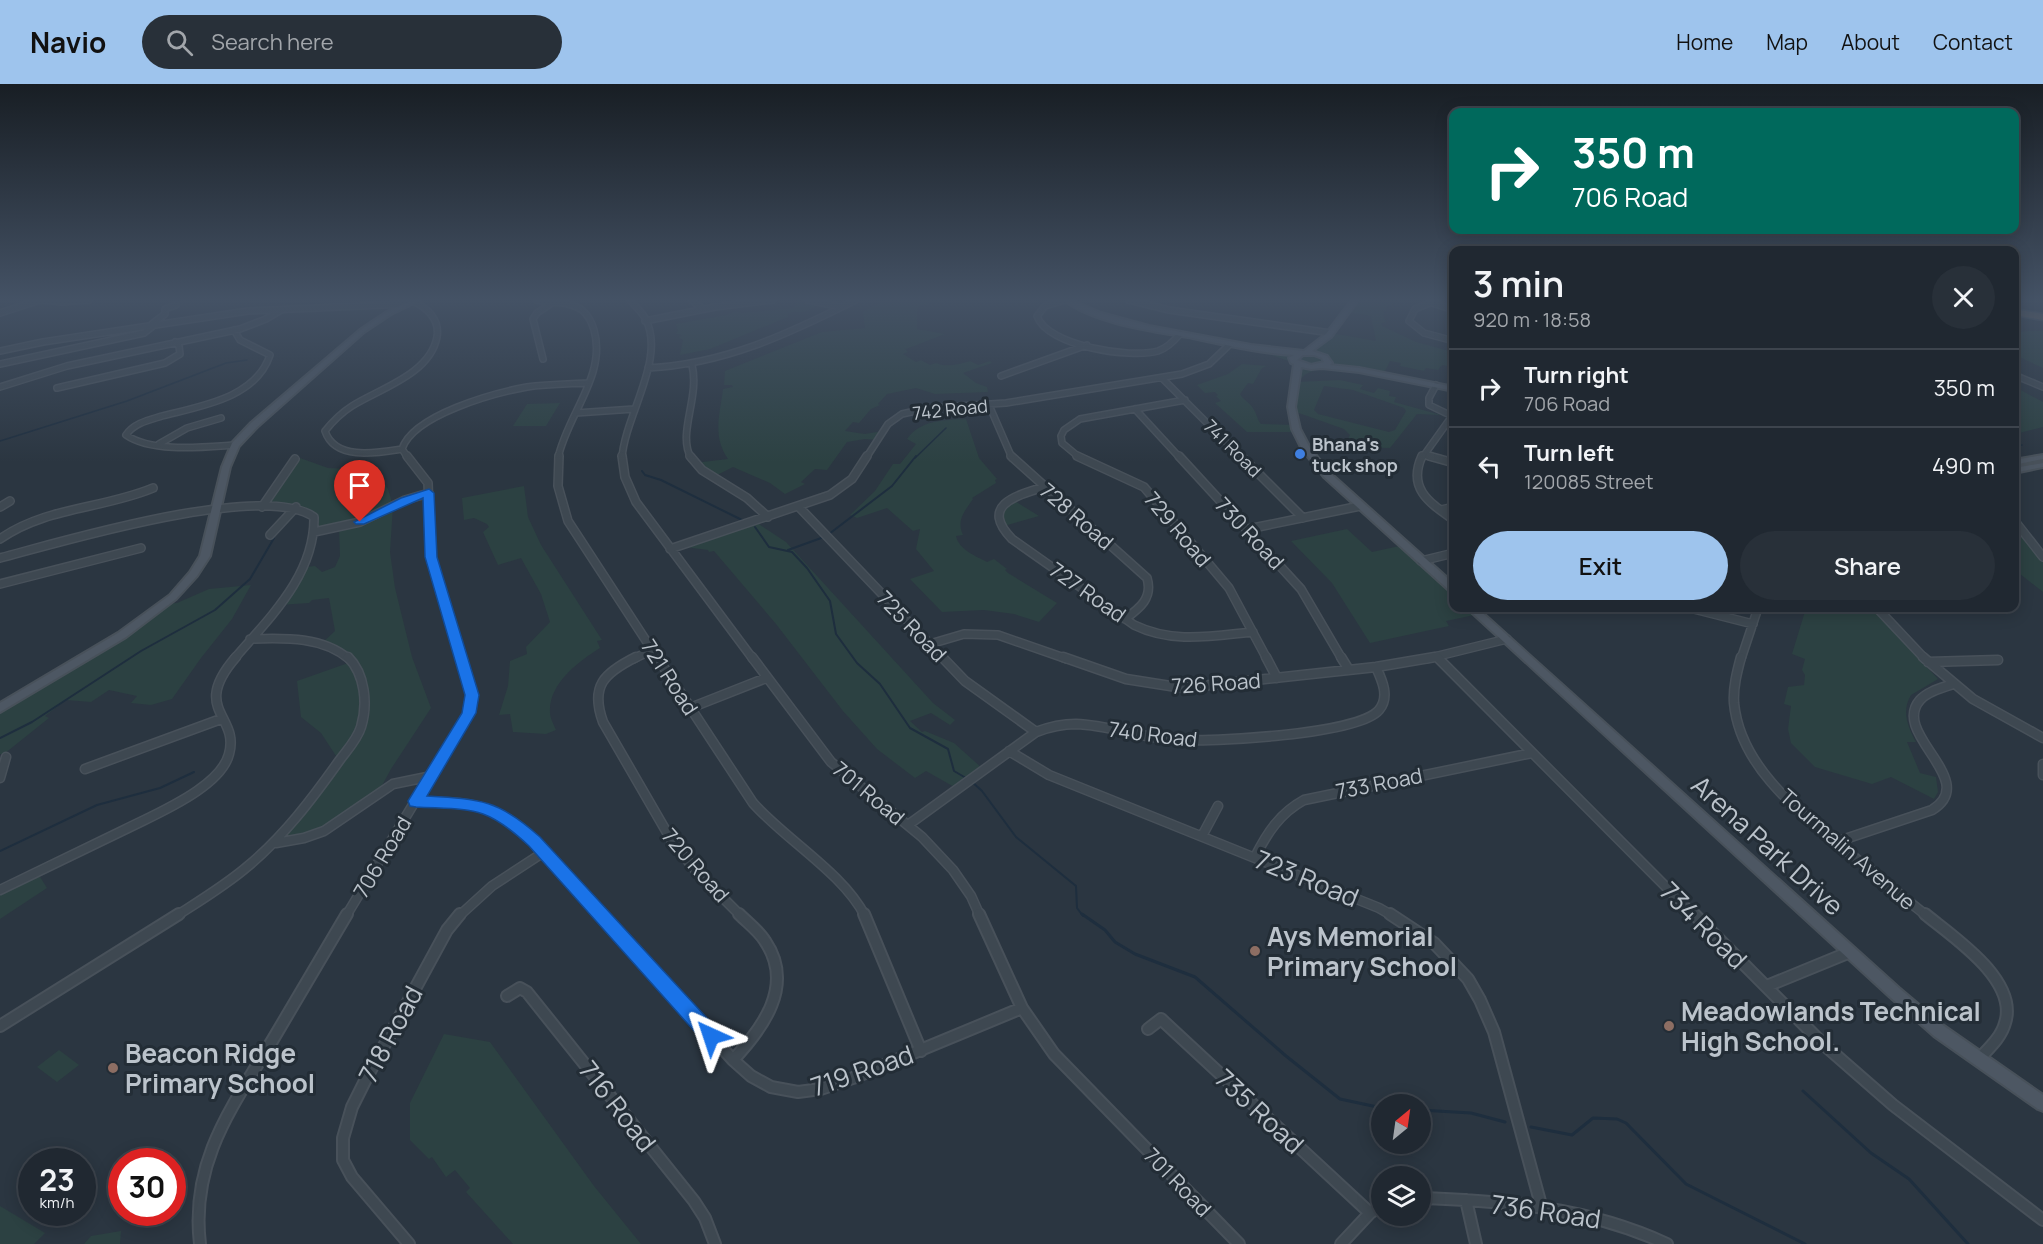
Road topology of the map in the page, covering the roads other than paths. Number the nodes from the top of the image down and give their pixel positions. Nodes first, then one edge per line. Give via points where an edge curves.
1 (46, 354) edge
2 (120, 354) edge
3 (180, 354) edge
4 (270, 354) edge
5 (335, 354) edge
6 (429, 354) edge
7 (542, 354) edge
8 (598, 354) edge
9 (651, 354) edge
10 (728, 354) edge
11 (1062, 354) edge
12 (1221, 354) edge
13 (1271, 354) edge
14 (1297, 354) edge
15 (1313, 354) edge
16 (1324, 357) junction
17 (543, 359) dead end
18 (1296, 362) junction
19 (0, 364) edge
20 (692, 365) junction
21 (1319, 367) junction
22 (648, 368) junction
23 (1368, 371) junction
24 (1001, 376) dead end
25 (2019, 377) edge
26 (1162, 378) junction
27 (587, 383) junction
28 (1436, 385) junction
29 (1294, 386) junction
30 (0, 387) edge
31 (2043, 387) edge
32 (57, 388) dead end
33 (1449, 388) edge
34 (1185, 400) junction
35 (989, 405) junction
36 (634, 409) junction
37 (1135, 409) junction
38 (576, 413) junction
39 (1449, 415) edge
40 (221, 418) dead end
41 (1449, 422) edge
42 (159, 444) junction
43 (235, 445) junction
44 (402, 449) junction
45 (1424, 455) junction
46 (2043, 456) edge
47 (295, 459) dead end
48 (1449, 462) edge
49 (2019, 462) edge
50 (2043, 465) edge
51 (2019, 470) edge
52 (153, 488) dead end
53 (1044, 488) junction
54 (429, 493) junction
55 (10, 501) dead end
56 (1360, 506) junction
57 (0, 507) edge
58 (262, 507) junction
59 (296, 507) junction
60 (799, 507) junction
61 (1449, 508) edge
62 (217, 510) junction
63 (1441, 510) junction
64 (1449, 516) edge
65 (768, 517) junction
66 (1303, 518) junction
67 (2019, 526) edge
68 (1248, 529) junction
69 (314, 532) junction
70 (270, 535) dead end
71 (0, 540) edge
72 (141, 549) dead end
73 (670, 549) junction
74 (1449, 554) edge
75 (2043, 557) edge
76 (0, 558) edge
77 (1421, 561) junction
78 (0, 584) edge
79 (1449, 586) edge
80 (1477, 612) edge
81 (1706, 612) edge
82 (1757, 612) edge
83 (1881, 612) edge
84 (1125, 619) junction
85 (1753, 624) junction
86 (1254, 632) junction
87 (250, 639) junction
88 (1507, 639) junction
89 (930, 644) junction
90 (652, 650) junction
91 (1437, 657) junction
92 (1998, 660) dead end
93 (1928, 662) junction
94 (1376, 668) junction
95 (1349, 670) junction
96 (766, 678) junction
97 (1277, 678) junction
98 (1953, 684) junction
99 (0, 708) edge
100 (690, 708) junction
101 (221, 719) junction
102 (1036, 732) junction
103 (2043, 738) edge
104 (1009, 751) junction
105 (1532, 753) junction
106 (6, 757) dead end
107 (2043, 764) edge
108 (2, 769) edge
109 (85, 769) dead end
110 (2043, 775) edge
111 (432, 776) junction
112 (0, 778) edge
113 (416, 801) junction
114 (1218, 806) dead end
115 (908, 825) junction
116 (1202, 836) junction
117 (1836, 842) junction
118 (274, 843) junction
119 (544, 852) junction
120 (1255, 857) junction
121 (0, 890) edge
122 (1850, 952) junction
123 (1767, 987) junction
124 (507, 996) dead end
125 (1022, 1008) junction
126 (0, 1026) edge
127 (1148, 1029) dead end
128 (921, 1051) junction
129 (733, 1060) junction
130 (1978, 1060) junction
131 (2043, 1104) edge
132 (1431, 1198) edge
133 (1466, 1200) junction
134 (1542, 1206) junction
135 (1370, 1213) joint
136 (2043, 1220) edge
137 (200, 1244) edge
138 (409, 1244) edge
139 (715, 1244) edge
140 (1239, 1244) edge
141 (1341, 1244) edge
142 (1476, 1244) edge
143 (1666, 1244) edge

1 - 19 street
2 - 30 street
3 - 32 street via 159,366
4 - 42 street via 267,365 239,393 143,422 126,433 131,440
5 - 43 street
6 - 44 street via 413,370 336,418 326,431 332,446 340,449
7 - 17 street
8 - 27 street, 721 Road
9 - 22 street, 701 Road
10 - 20 street
11 - 24 street
12 - 26 street, 742 Road via 1204,366
13 - 18 street
14 - 18 street
15 - 16 street
16 - 21 street via 1328,363
16 - 23 street
18 - 21 street
18 - 29 street
20 - 22 street
20 - 65 street via 697,382 685,439 690,457 707,475 751,501
21 - 23 street
21 - 29 street
22 - 36 street, 701 Road
23 - 28 street
25 - 31 street
26 - 34 street, 741 Road
26 - 35 street, 742 Road
27 - 38 street, 721 Road
27 - 44 street via 537,386 500,394 427,422 409,435
28 - 33 street
28 - 39 street via 1429,405
29 - 56 street via 1293,417 1306,448 1327,475
34 - 37 street, 729 Road
34 - 66 street, 741 Road
35 - 53 street, 728 Road via 1010,457
35 - 60 street, 742 Road via 920,409 897,417 888,424 847,484 821,500
36 - 38 street
36 - 73 street, 701 Road via 623,447 623,473 635,500
37 - 68 street, 730 Road
37 - 86 street, 729 Road via 1075,421 1062,433 1062,443 1074,455 1144,487 1229,588
38 - 90 street, 721 Road via 560,450 556,471 562,506 574,531
40 - 42 street via 184,429
41 - 45 street
42 - 43 street via 193,448
43 - 62 street via 226,466
44 - 54 street, 706 Road via 426,479
45 - 48 street
45 - 63 street via 1416,472 1417,484
46 - 49 street
47 - 58 street
50 - 51 street
52 - 71 street via 33,522
53 - 84 street, 728 Road via 1147,578 1147,600
53 - 84 street, 727 Road via 1006,502 998,512 999,526
54 - 69 street via 364,520
54 - 111 street, 706 Road via 431,557 472,698 469,713
55 - 57 street
56 - 66 street
56 - 77 street
58 - 59 street
58 - 62 street
59 - 69 street via 312,514
59 - 70 street
60 - 65 street, 742 Road
60 - 89 street, 725 Road
61 - 63 street
62 - 76 street via 172,516
62 - 99 street via 205,556 173,597 122,635
63 - 64 street
65 - 73 street, 742 Road
66 - 68 street
67 - 75 street
68 - 95 street, 730 Road via 1301,589
69 - 87 street via 302,574
72 - 78 street
73 - 96 street, 701 Road
74 - 77 street
77 - 79 street
80 - 88 street, Arena Park Drive
81 - 85 street
82 - 85 street, Tourmalin Avenue
83 - 93 street
84 - 86 street, 727 Road via 1169,639
85 - 117 street, Tourmalin Avenue via 1733,695 1743,739 1768,778
86 - 97 street, 729 Road
87 - 101 street via 218,682 215,698
87 - 118 street via 300,639 343,653 357,668 365,702 359,732 306,808
88 - 91 street, 726 Road
88 - 122 street, Arena Park Drive
89 - 97 street, 726 Road via 964,634 998,635 1126,679 1167,687
89 - 102 street, 725 Road via 965,681
90 - 100 street, 721 Road
90 - 129 street, 720 Road via 612,671 598,689 595,702 673,843 773,952 778,976 773,1002 761,1028
91 - 94 street, 726 Road
91 - 105 street, 734 Road
92 - 93 street
93 - 98 street
94 - 95 street, 726 Road
94 - 102 street, 740 Road via 1384,684 1384,703 1374,715 1353,724 1198,741 1147,737 1075,723 1056,724
95 - 97 street, 726 Road
96 - 100 street
96 - 115 street, 701 Road via 831,762
98 - 103 street
98 - 117 street via 1927,692 1914,710 1920,732 1946,783 1947,796 1932,810
100 - 128 street, 721 Road via 759,810 856,900
101 - 109 street
101 - 121 street via 231,750 218,772 201,789 168,809
102 - 104 street, 740 Road
104 - 115 street, 740 Road
104 - 116 street, 723 Road via 1050,775
105 - 120 street, 733 Road via 1304,800 1290,806 1269,828
105 - 123 street, 734 Road
106 - 108 street
107 - 110 street
108 - 112 street
111 - 113 street, 706 Road
111 - 118 street via 393,784 324,831
113 - 119 street, 719 Road via 487,807 512,820
113 - 137 street, 706 Road via 218,1130 202,1174 197,1212
114 - 116 street
115 - 125 street, 701 Road via 937,852 971,896
116 - 120 street, 723 Road
117 - 130 street, Tourmalin Avenue via 1965,947 1995,979 2005,1000 2007,1019 2004,1030
118 - 126 street via 213,893
119 - 129 street, 719 Road
119 - 138 street, 718 Road via 485,891 447,930 372,1067 347,1123 342,1152 346,1167
120 - 134 street, 723 Road via 1398,918 1434,943 1468,979 1494,1032
122 - 123 street
122 - 130 street, Arena Park Drive
123 - 136 street, 734 Road via 1856,1074
124 - 139 street, 716 Road via 520,988 527,992 693,1201
125 - 128 street, 719 Road
125 - 140 street, 701 Road via 1054,1054
127 - 135 street, 735 Road via 1161,1019
128 - 129 street, 719 Road via 831,1086 798,1092 764,1085
130 - 131 street, Arena Park Drive
132 - 133 street, 736 Road
133 - 134 street, 736 Road
133 - 142 street
134 - 143 street, 736 Road via 1609,1219
135 - 141 street

